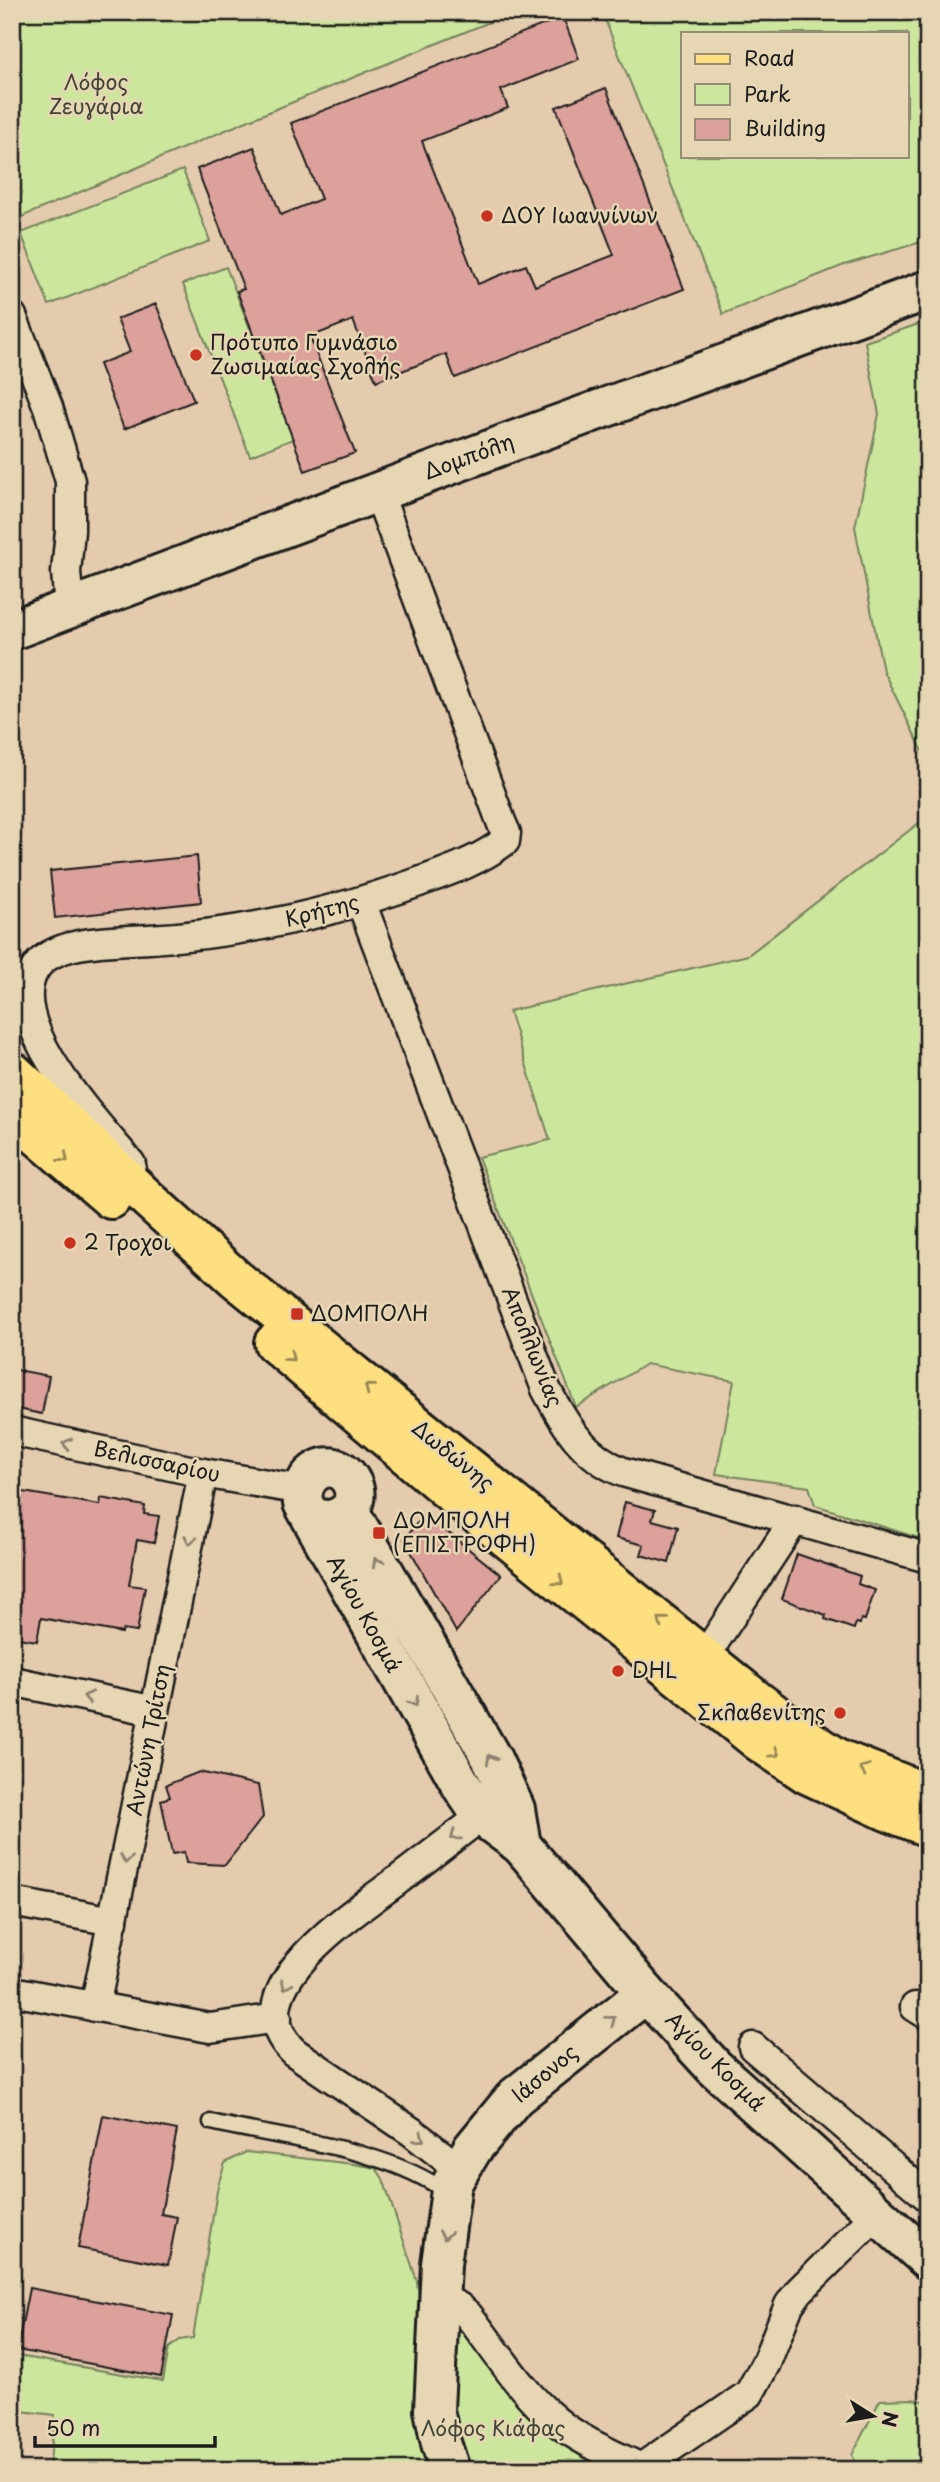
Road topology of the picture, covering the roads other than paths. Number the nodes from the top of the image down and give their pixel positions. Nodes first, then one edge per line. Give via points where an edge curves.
1 (928, 290) edge
2 (12, 316) edge
3 (378, 492) junction
4 (69, 608) junction
5 (12, 630) edge
6 (361, 902) junction
7 (12, 1071) edge
8 (12, 1114) edge
9 (150, 1201) junction
10 (390, 1424) junction
11 (12, 1431) edge
12 (203, 1473) junction
13 (345, 1473) junction
14 (306, 1502) junction
15 (349, 1511) junction
16 (794, 1519) junction
17 (928, 1558) edge
18 (705, 1656) junction
19 (12, 1682) edge
20 (155, 1711) junction
21 (928, 1794) edge
22 (496, 1805) junction
23 (928, 1827) edge
24 (12, 1902) edge
25 (113, 1922) junction
26 (12, 1991) edge
27 (646, 1993) junction
28 (95, 2007) junction
29 (277, 2018) junction
30 (753, 2047) dead end
31 (211, 2122) dead end
32 (454, 2181) junction
33 (928, 2197) edge
34 (877, 2214) junction
35 (928, 2260) edge
36 (439, 2297) junction
37 (639, 2469) edge
38 (450, 2470) edge

1 - 3 street, Δομπόλη
2 - 4 street via 52,419 70,481
3 - 4 street, Δομπόλη
3 - 6 street, Κρήτης via 506,833 505,841 464,865
4 - 5 street, Δομπόλη
6 - 9 street, Κρήτης via 213,934 77,945 47,956 34,969 29,1004 49,1061 145,1180
6 - 16 street, Απολλωνίας via 546,1389 566,1423 587,1451 607,1465
7 - 9 main road, Δωδώνης
8 -> 10 main road, Δωδώνης
10 -> 9 main road, Δωδώνης
10 - 13 street
18 -> 10 main road, Δωδώνης
10 -> 23 main road, Δωδώνης via 758,1741 807,1774
12 -> 11 street, Βελισσαρίου
12 - 14 street, Βελισσαρίου
12 -> 20 street, Αντώνη Τρίτση
13 - 14 street via 318,1469 308,1478
13 - 15 street via 355,1494
14 - 15 street via 327,1521
14 -> 22 street, Αγίου Κοσμά via 463,1788
22 -> 15 street, Αγίου Κοσμά via 492,1759
16 - 17 street, Απολλωνίας
16 - 18 street
21 -> 18 main road, Δωδώνης via 826,1752
20 -> 19 street
20 -> 25 street, Αντώνη Τρίτση
22 - 27 street, Αγίου Κοσμά via 522,1845
22 -> 29 street via 316,1944 287,1980
24 - 25 street
25 - 28 street, Αντώνη Τρίτση
26 - 28 street
32 -> 27 street, Ιάσονος via 473,2148 515,2097
27 - 34 street, Αγίου Κοσμά via 714,2067
28 - 29 street via 210,2028
29 -> 32 street via 279,2035 294,2052 402,2125
30 - 33 street
31 - 32 lane
32 -> 36 street
34 - 35 street, Αγίου Κοσμά
34 - 37 street via 789,2305 750,2394
36 - 37 street via 468,2315 523,2388 554,2420
36 - 38 street via 434,2410

